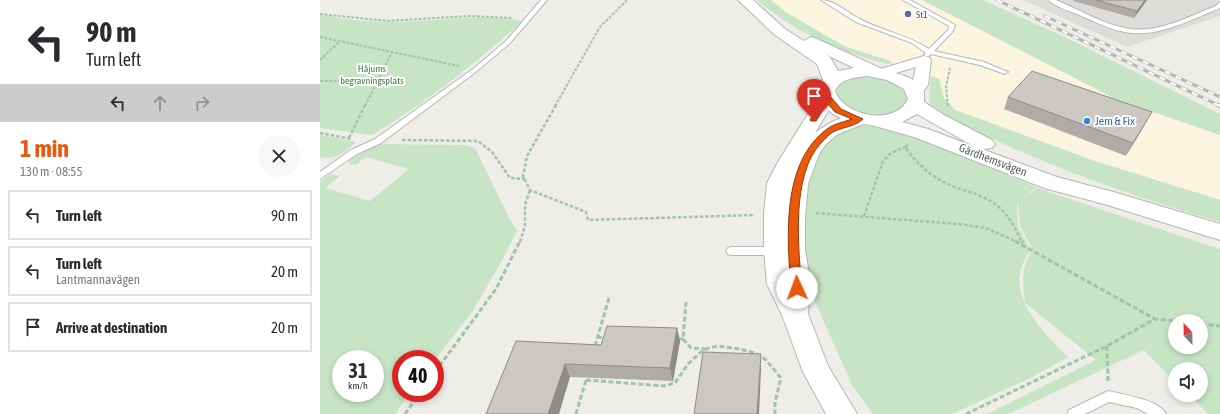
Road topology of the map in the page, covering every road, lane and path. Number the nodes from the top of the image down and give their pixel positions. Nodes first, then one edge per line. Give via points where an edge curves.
1 (544, 0) edge
2 (745, 0) edge
3 (824, 0) edge
4 (906, 0) edge
5 (1051, 0) edge
6 (1220, 4) edge
7 (320, 14) edge
8 (528, 20) junction
9 (768, 20) junction
10 (320, 37) edge
11 (340, 41) junction
12 (392, 52) junction
13 (926, 56) junction
14 (320, 60) edge
15 (475, 70) junction
16 (879, 72) junction
17 (1005, 72) dead end
18 (320, 81) edge
19 (378, 81) junction
20 (829, 90) junction
21 (915, 98) junction
22 (868, 120) junction
23 (349, 138) dead end
24 (378, 141) junction
25 (905, 147) dead end
26 (320, 176) edge
27 (525, 180) dead end
28 (530, 190) dead end
29 (1109, 198) junction
30 (864, 216) dead end
31 (1220, 232) edge
32 (731, 251) dead end
33 (785, 251) junction
34 (609, 298) dead end
35 (686, 302) dead end
36 (1168, 320) edge
37 (1208, 325) edge
38 (1220, 326) edge
39 (597, 338) junction
40 (613, 338) edge
41 (675, 339) edge
42 (683, 339) junction
43 (1107, 346) junction
44 (706, 349) junction
45 (593, 352) edge
46 (444, 360) edge
47 (588, 373) edge
48 (586, 380) junction
49 (1108, 396) junction
50 (414, 402) edge
51 (405, 414) edge
52 (576, 414) edge
53 (775, 414) edge
54 (842, 414) edge
55 (966, 414) edge
56 (1073, 414) edge
57 (1160, 414) edge

1 - 8 lane
2 - 9 main road
3 - 13 lane via 858,21 914,42
4 - 13 lane via 952,26
5 - 6 lane via 1116,27 1140,32 1174,24
7 - 8 path via 395,21 479,15
8 - 15 lane via 508,42
9 - 16 main road via 821,48
9 - 20 main road via 793,42 824,61 829,70
10 - 11 path
11 - 12 path
11 - 14 path
12 - 15 path
12 - 19 path
13 - 16 street
13 - 17 lane via 982,62
13 - 21 street
15 - 24 lane
16 - 20 main road via 850,72
16 - 21 main road, Gärdhemsvägen via 903,80
18 - 19 path
19 - 23 path
20 - 22 main road, Gärdhemsvägen via 838,111
20 - 33 main road via 778,183 775,214
21 - 22 main road via 912,109 898,118
21 - 29 main road, Gärdhemsvägen via 937,119 982,142
22 - 29 main road, Gärdhemsvägen via 922,133 1051,184
22 - 33 main road via 831,130 817,142 808,156 801,172
24 - 26 lane via 354,152
24 - 27 path via 478,141 498,159 510,178
25 - 30 path via 883,159
28 - 46 path via 525,205 525,226 518,246 496,289
29 - 31 main road, Gärdhemsvägen
32 - 33 lane
33 - 54 main road via 797,274 795,315 816,372
34 - 39 path
35 - 42 path
36 - 43 path via 1155,319
37 - 38 path
39 - 40 path
39 - 45 path
41 - 42 path
42 - 44 path via 691,348
43 - 49 path
43 - 55 path
44 - 48 path via 687,365 675,383 664,386
44 - 53 path via 724,346 752,350 768,361 781,378
47 - 48 path
48 - 52 path
49 - 56 lane
49 - 57 lane via 1139,403
50 - 51 path

